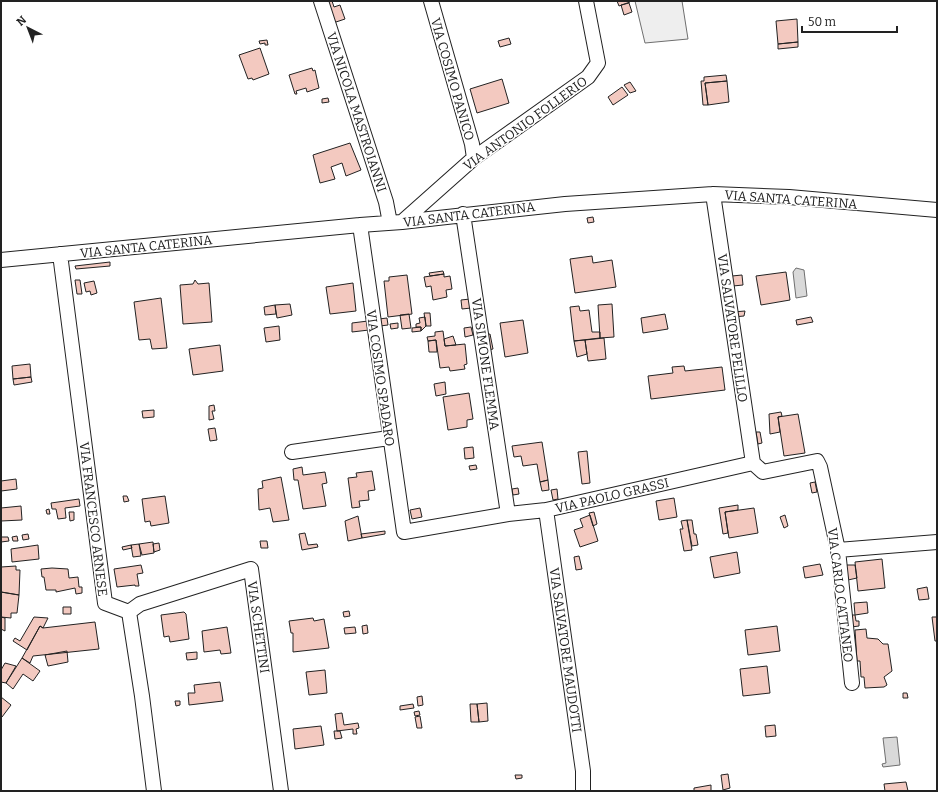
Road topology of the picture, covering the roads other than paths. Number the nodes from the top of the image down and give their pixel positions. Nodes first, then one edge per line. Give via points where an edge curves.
1 (321, 1) edge
2 (430, 1) edge
3 (586, 1) edge
4 (474, 158) junction
5 (713, 194) junction
6 (937, 210) edge
7 (463, 214) junction
8 (396, 223) junction
9 (360, 225) junction
10 (60, 254) junction
11 (1, 260) edge
12 (389, 438) junction
13 (292, 452) dead end
14 (753, 463) junction
15 (546, 510) junction
16 (508, 514) junction
17 (404, 532) joint
18 (937, 542) edge
19 (838, 550) junction
20 (129, 612) junction
21 (852, 683) dead end
22 (154, 791) edge
23 (281, 791) edge
24 (583, 791) edge

1 - 8 street, VIA NICOLA MASTROIANNI via 386,202
2 - 4 street, VIA COSIMO PANICO
3 - 4 street, VIA ANTONIO FOLLERIO via 598,63 588,77
4 - 8 street, VIA ANTONIO FOLLERIO
5 - 6 street, VIA SANTA CATERINA via 789,197
5 - 7 street, VIA SANTA CATERINA
5 - 14 street, VIA SALVATORE PELILLO
7 - 8 street, VIA SANTA CATERINA
7 - 16 street, VIA SIMONE FLEMMA
8 - 9 street, VIA SANTA CATERINA
9 - 10 street, VIA SANTA CATERINA
9 - 12 street, VIA COSIMO SPADARO
10 - 11 street, VIA SANTA CATERINA
10 - 20 street, VIA FRANCESCO ARNESE via 105,603
12 - 13 street
12 - 17 street, VIA COSIMO SPADARO
14 - 15 street, VIA PAOLO GRASSI
14 - 19 street, VIA CARLO CATTANEO via 763,472 817,461
15 - 16 street, VIA PAOLO GRASSI
15 - 24 street, VIA SALVATORE MAUDOTTI via 583,771
16 - 17 street, VIA PAOLO GRASSI
18 - 19 street
19 - 21 street, VIA CARLO CATTANEO
20 - 22 street
20 - 23 street, VIA SCHETTINI via 140,604 251,569

